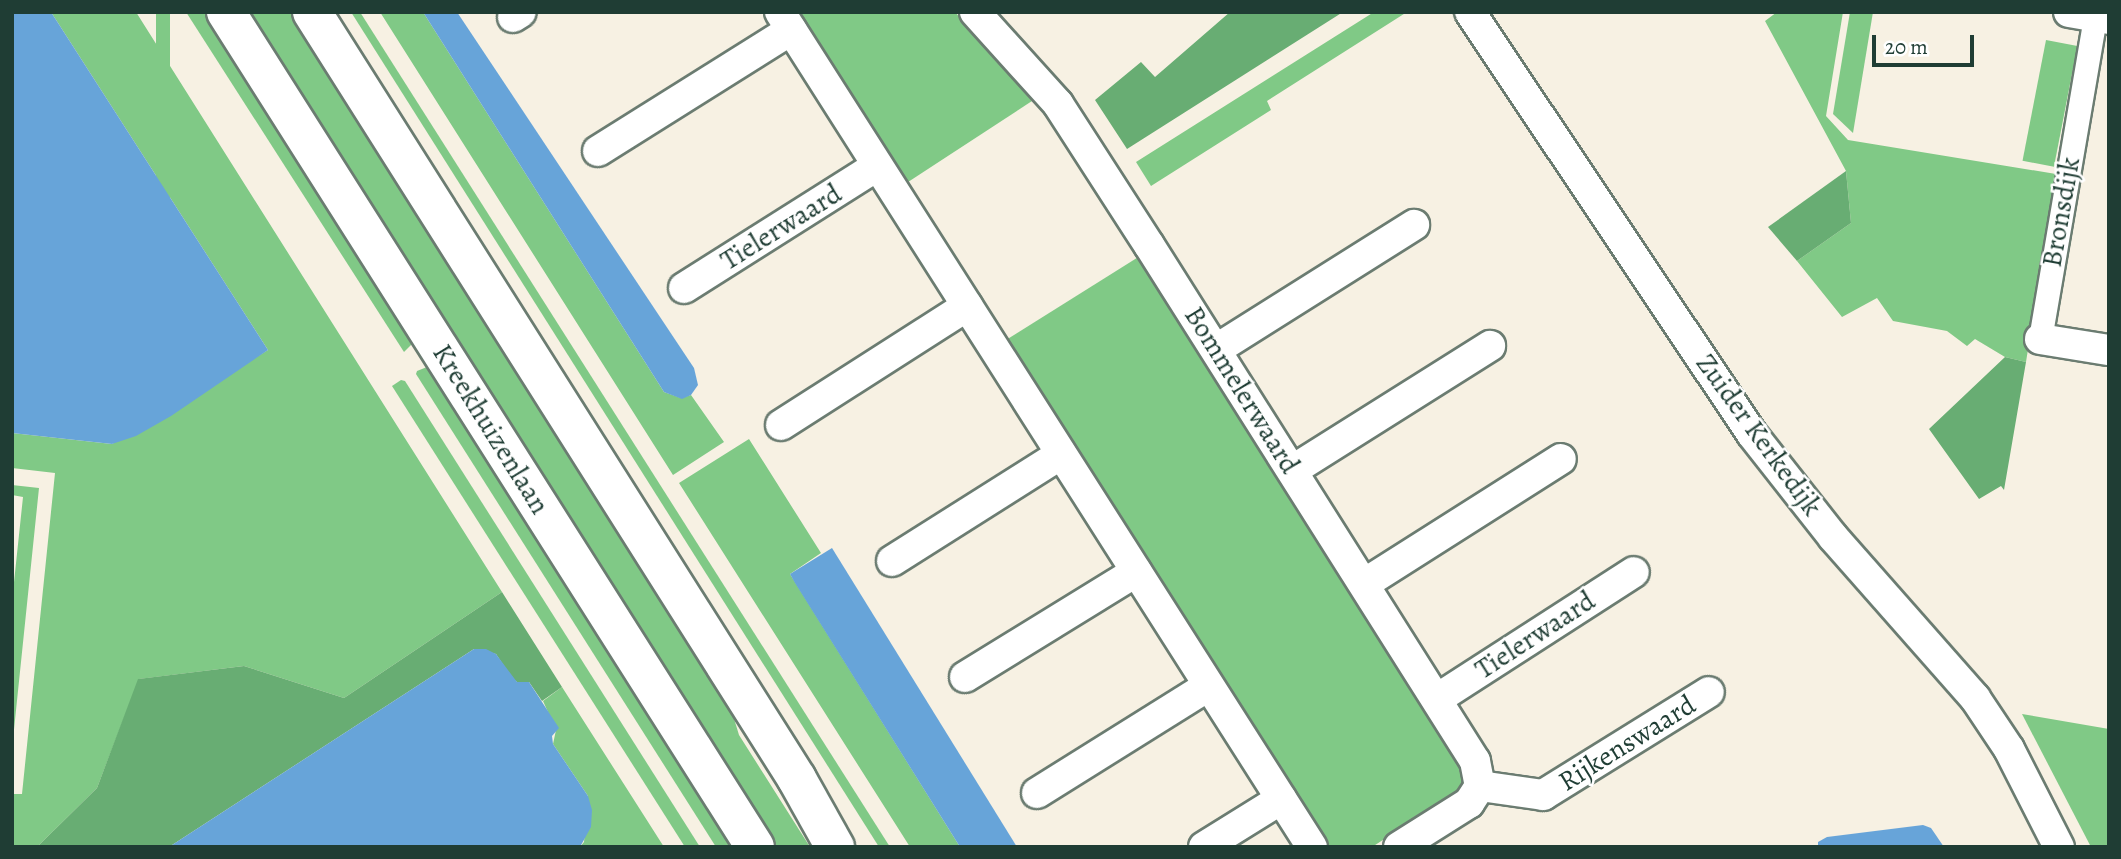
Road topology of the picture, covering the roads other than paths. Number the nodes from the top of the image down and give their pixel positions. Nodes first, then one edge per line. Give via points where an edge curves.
1 (226, 12) edge
2 (312, 12) edge
3 (975, 12) edge
4 (1470, 12) edge
5 (2091, 16) edge
6 (785, 21) edge
7 (598, 151) dead end
8 (877, 166) junction
9 (1414, 225) dead end
10 (684, 288) dead end
11 (967, 306) junction
12 (2040, 339) joint
13 (1490, 346) dead end
14 (1217, 349) junction
15 (2109, 350) edge
16 (781, 425) dead end
17 (1061, 454) junction
18 (1561, 459) dead end
19 (1293, 470) junction
20 (892, 561) dead end
21 (1136, 572) junction
22 (1633, 572) dead end
23 (1364, 584) junction
24 (965, 677) dead end
25 (1208, 685) junction
26 (1709, 692) dead end
27 (1437, 699) junction
28 (1480, 786) junction
29 (1037, 793) dead end
30 (1281, 799) junction
31 (755, 847) edge
32 (835, 847) edge
33 (1204, 847) edge
34 (1312, 847) edge
35 (1399, 847) edge
36 (2059, 847) edge

1 - 31 main road, Kreekhuizenlaan
2 - 32 main road via 797,779
3 - 14 street, Bommelerwaard via 1058,104
4 - 36 street, Zuider Kerkedijk via 1752,434 1833,537 1975,698 2009,748
5 - 12 street, Bronsdijk
6 - 7 street
6 - 8 street
8 - 10 street, Tielerwaard
8 - 11 street
9 - 14 street
11 - 16 street
11 - 17 street
12 - 15 street, Bronsdijk
13 - 19 street
14 - 19 street, Bommelerwaard
17 - 20 street
17 - 21 street
18 - 23 street
19 - 23 street, Bommelerwaard
21 - 24 street
21 - 25 street
22 - 27 street, Tielerwaard
23 - 27 street, Bommelerwaard
25 - 29 street
25 - 30 street
26 - 28 street, Rijkenswaard via 1543,795
27 - 28 street, Bommelerwaard via 1475,761
28 - 35 street via 1469,803
30 - 33 street
30 - 34 street

